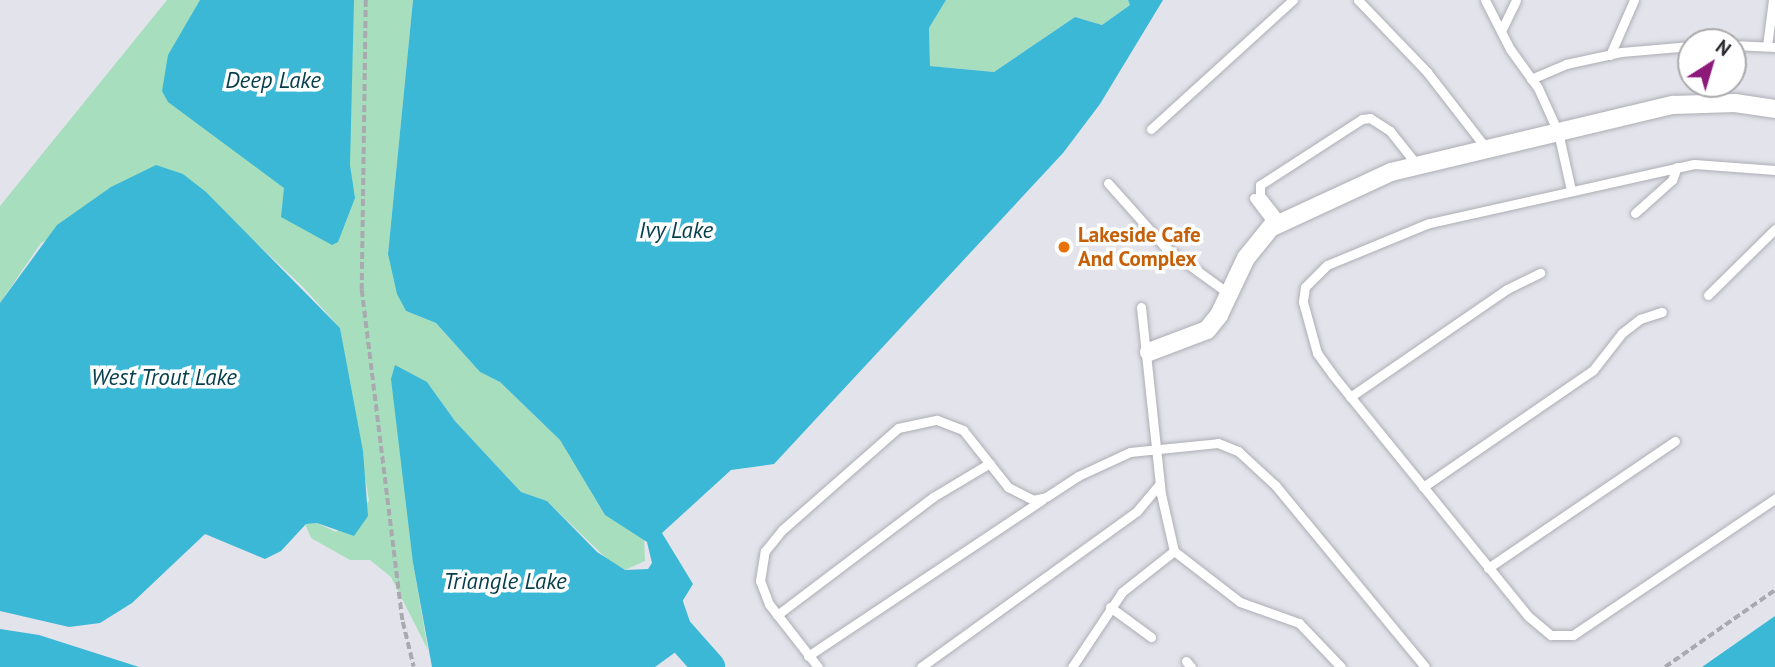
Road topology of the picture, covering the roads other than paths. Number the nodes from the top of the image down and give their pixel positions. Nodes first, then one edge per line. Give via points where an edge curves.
1 (1293, 0) edge
2 (1359, 0) edge
3 (1485, 0) edge
4 (1516, 0) edge
5 (1634, 0) edge
6 (1773, 0) edge
7 (1501, 31) junction
8 (1747, 45) edge
9 (1771, 46) edge
10 (1677, 48) edge
11 (1610, 55) junction
12 (1531, 79) junction
13 (1775, 109) edge
14 (1151, 129) dead end
15 (1558, 132) junction
16 (1486, 148) junction
17 (1417, 165) junction
18 (1677, 167) junction
19 (1775, 170) edge
20 (1108, 183) dead end
21 (1571, 190) junction
22 (1254, 198) dead end
23 (1635, 213) dead end
24 (1278, 224) junction
25 (1775, 229) edge
26 (1539, 273) dead end
27 (1230, 295) junction
28 (1708, 295) dead end
29 (1141, 307) dead end
30 (1662, 312) dead end
31 (1149, 352) junction
32 (1350, 397) junction
33 (1675, 441) dead end
34 (1157, 450) junction
35 (990, 463) junction
36 (1160, 482) junction
37 (1423, 487) junction
38 (1046, 497) junction
39 (1775, 499) edge
40 (1174, 551) junction
41 (1488, 568) junction
42 (1110, 607) junction
43 (777, 615) junction
44 (1151, 637) dead end
45 (808, 656) junction
46 (818, 667) edge
47 (921, 667) edge
48 (1072, 667) edge
49 (1341, 667) edge
50 (1425, 667) edge

1 - 14 lane
2 - 16 lane via 1427,72
3 - 7 lane
4 - 7 lane
5 - 11 lane
6 - 9 lane
7 - 12 lane
8 - 9 lane
10 - 11 lane
11 - 12 lane via 1566,64
12 - 15 lane
13 - 15 street via 1723,102 1673,105
15 - 16 street
15 - 21 lane
16 - 17 street
17 - 24 street via 1333,196
17 - 24 lane via 1390,131 1370,118 1362,119 1260,185 1260,195
18 - 19 lane via 1732,164
18 - 21 lane
18 - 23 lane via 1672,180
20 - 27 lane via 1166,248
21 - 32 lane via 1429,223 1355,251 1316,273 1305,287 1306,324 1317,353
22 - 24 lane
24 - 27 street via 1246,258
25 - 28 lane
26 - 32 lane via 1507,289
27 - 31 street via 1207,330
29 - 31 lane
30 - 37 lane via 1622,333 1593,370
31 - 34 lane
32 - 37 lane
33 - 41 lane
34 - 36 lane
34 - 38 lane via 1110,459
34 - 50 lane via 1218,443 1254,461
35 - 38 lane via 1014,492 1032,499
35 - 43 lane via 933,497
35 - 43 lane via 963,430 950,423 922,421 898,428 782,530 765,551 760,581
36 - 40 lane
36 - 47 lane via 1137,511
37 - 41 lane
38 - 45 lane
39 - 41 lane via 1573,635 1561,638 1538,627
40 - 42 lane
40 - 49 lane via 1240,602 1299,623
42 - 44 lane
42 - 48 lane
43 - 45 lane
45 - 46 lane

